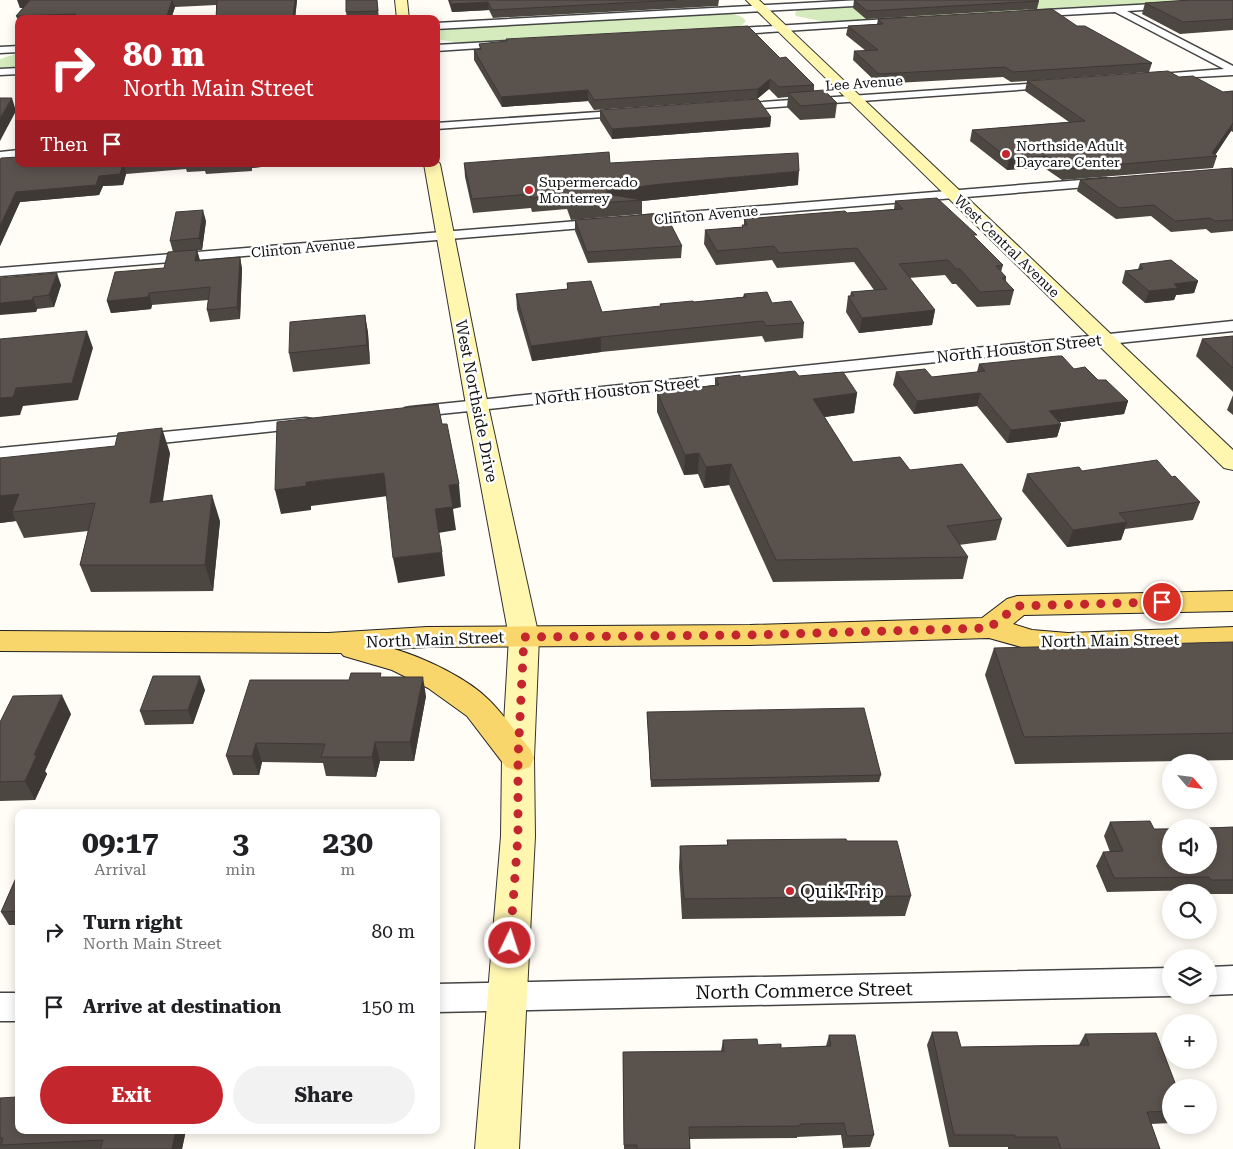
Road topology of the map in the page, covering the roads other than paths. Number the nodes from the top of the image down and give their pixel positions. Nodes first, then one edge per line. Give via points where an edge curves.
1 (401, 0) edge
2 (908, 0) edge
3 (1100, 0) edge
4 (756, 4) edge
5 (1185, 6) edge
6 (1118, 9) junction
7 (403, 15) edge
8 (1019, 15) edge
9 (910, 21) edge
10 (440, 26) edge
11 (782, 28) junction
12 (713, 32) edge
13 (515, 44) edge
14 (440, 48) edge
15 (15, 49) edge
16 (0, 50) edge
17 (15, 71) edge
18 (1233, 71) edge
19 (0, 72) edge
20 (1134, 79) edge
21 (1064, 84) edge
22 (855, 99) junction
23 (718, 108) edge
24 (640, 113) edge
25 (440, 126) edge
26 (15, 154) edge
27 (0, 156) edge
28 (433, 167) edge
29 (1117, 181) edge
30 (954, 194) junction
31 (446, 236) junction
32 (0, 272) edge
33 (1233, 326) edge
34 (1104, 339) junction
35 (477, 405) junction
36 (390, 414) edge
37 (323, 421) edge
38 (0, 454) edge
39 (1233, 463) edge
40 (1233, 601) edge
41 (989, 628) junction
42 (524, 637) junction
43 (1233, 637) edge
44 (0, 641) edge
45 (328, 643) junction
46 (518, 758) junction
47 (1233, 980) edge
48 (1217, 981) edge
49 (1162, 982) edge
50 (506, 996) junction
51 (440, 998) edge
52 (0, 1007) edge
53 (15, 1007) edge
54 (497, 1149) edge

1 - 7 street
2 - 4 street
3 - 6 street
4 - 10 street
4 - 11 street, West Central Avenue
5 - 6 street
6 - 8 street
6 - 18 street
9 - 11 street
11 - 12 street
11 - 22 street, West Central Avenue
13 - 14 street
15 - 16 street
17 - 19 street
18 - 20 street
21 - 22 street, Lee Avenue
22 - 23 street, Lee Avenue
22 - 30 street, West Central Avenue
24 - 25 street
26 - 27 street
28 - 31 street, West Northside Drive
29 - 30 street, Clinton Avenue
30 - 31 street, Clinton Avenue
30 - 34 street, West Central Avenue
31 - 32 street, Clinton Avenue
31 - 35 street, West Northside Drive
33 - 34 street, North Houston Street
34 - 35 street, North Houston Street
34 - 39 street, West Central Avenue
35 - 36 street, North Houston Street
35 - 42 street, West Northside Drive
37 - 38 street
40 - 41 main road via 1017,606
41 - 42 main road, North Main Street
41 - 43 main road, North Main Street via 1032,640 1068,643
42 - 45 main road, North Main Street via 427,637
42 - 46 street, West Northside Drive
44 - 45 main road, North Main Street
45 - 46 main road via 402,662 439,680 478,708
46 - 50 street, West Northside Drive via 518,836
47 - 48 street
49 - 50 street, North Commerce Street
50 - 51 street, North Commerce Street
50 - 54 street, West Northside Drive
52 - 53 street

